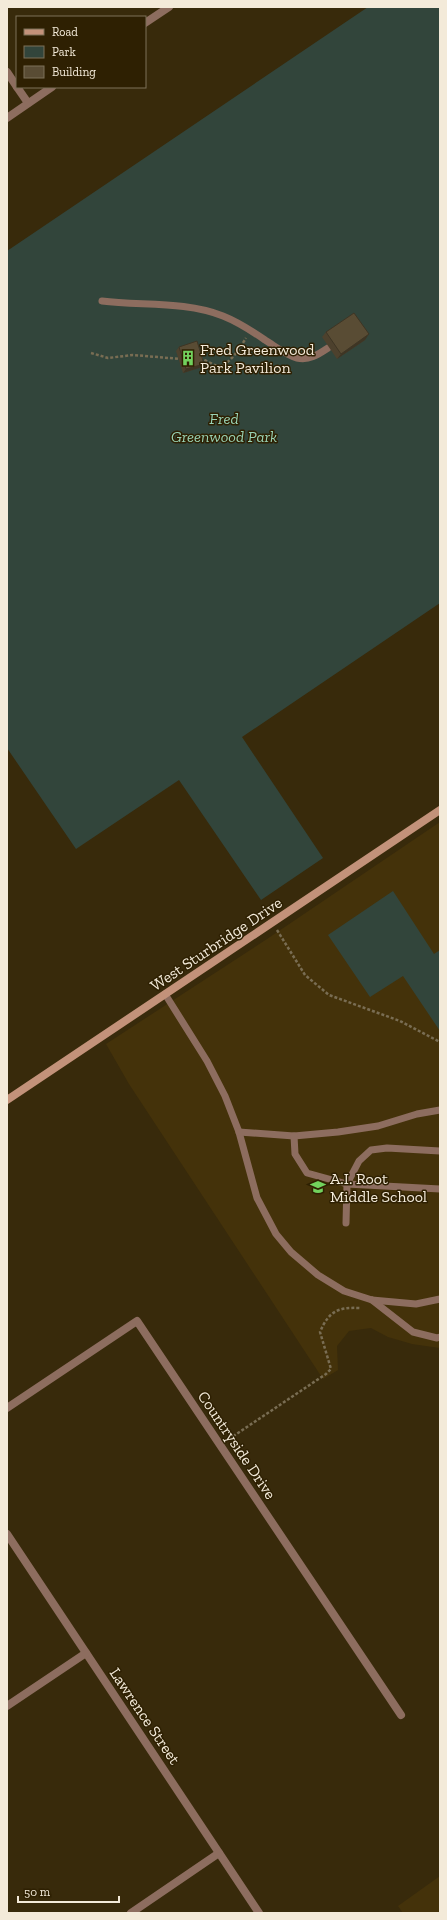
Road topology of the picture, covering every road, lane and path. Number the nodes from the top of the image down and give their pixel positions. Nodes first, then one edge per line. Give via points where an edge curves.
1 (169, 7) edge
2 (146, 22) edge
3 (7, 72) edge
4 (16, 86) edge
5 (18, 88) edge
6 (50, 88) edge
7 (28, 103) junction
8 (7, 118) edge
9 (102, 301) dead end
10 (250, 331) junction
11 (328, 348) dead end
12 (91, 354) dead end
13 (198, 357) edge
14 (184, 358) edge
15 (440, 810) edge
16 (272, 923) junction
17 (165, 994) junction
18 (440, 1042) edge
19 (7, 1100) edge
20 (440, 1110) edge
21 (239, 1132) junction
22 (294, 1136) junction
23 (440, 1151) edge
24 (347, 1184) junction
25 (440, 1189) edge
26 (346, 1223) dead end
27 (440, 1299) edge
28 (374, 1301) junction
29 (440, 1337) edge
30 (7, 1408) edge
31 (220, 1445) junction
32 (7, 1534) edge
33 (86, 1653) junction
34 (7, 1706) edge
35 (401, 1715) dead end
36 (219, 1853) junction
37 (131, 1913) edge
38 (259, 1913) edge

1 - 2 street
3 - 4 street
5 - 7 street
6 - 7 street
7 - 8 street
9 - 10 lane via 203,310 222,316
10 - 11 lane via 297,358 308,358
10 - 13 path via 236,354 223,365 219,366
12 - 14 path via 108,358 133,355 179,360
15 - 16 street, West Sturbridge Drive
16 - 17 street, West Sturbridge Drive
16 - 18 path via 306,975 328,995 400,1021
17 - 19 street, West Sturbridge Drive
17 - 21 lane via 207,1061 225,1096
20 - 22 lane via 378,1126
21 - 22 lane
21 - 28 lane via 257,1198 276,1234 291,1252 318,1275 344,1291
22 - 24 lane via 295,1154 307,1173
23 - 24 lane via 387,1148 371,1150 359,1160
24 - 25 lane
24 - 26 lane
27 - 28 lane via 416,1304
28 - 29 lane via 413,1332
28 - 31 path via 360,1308 347,1307 336,1310 325,1320 320,1332 331,1369 326,1374
30 - 31 street, Countryside Drive via 137,1321
31 - 35 street, Countryside Drive
32 - 33 street, Lawrence Street
33 - 34 street
33 - 36 street, Lawrence Street
36 - 37 street
36 - 38 street, Lawrence Street

